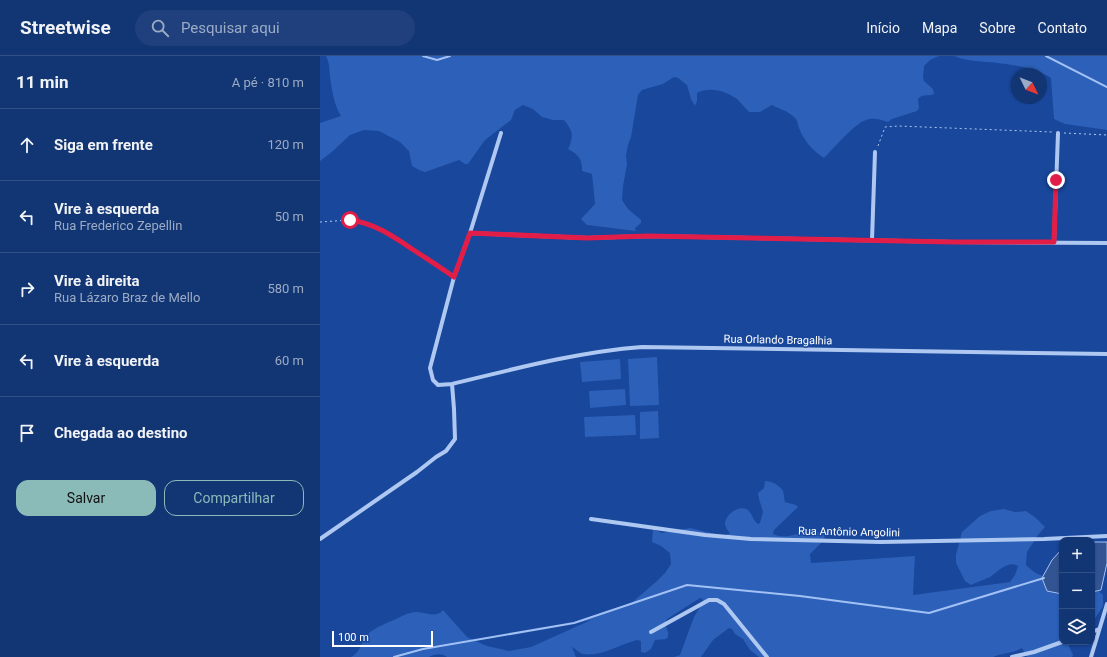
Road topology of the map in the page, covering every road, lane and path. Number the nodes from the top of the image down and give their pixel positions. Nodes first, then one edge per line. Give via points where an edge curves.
1 (501, 133) dead end
2 (1058, 133) junction
3 (1107, 135) edge
4 (876, 152) joint
5 (320, 222) edge
6 (470, 233) junction
7 (872, 240) junction
8 (1054, 242) junction
9 (1107, 243) edge
10 (454, 277) junction
11 (1107, 354) edge
12 (452, 384) junction
13 (591, 519) dead end
14 (1107, 536) edge
15 (320, 539) edge
16 (1107, 604) edge
17 (1099, 629) junction
18 (1095, 631) edge
19 (651, 632) dead end
20 (1059, 643) edge
21 (767, 657) edge
22 (1012, 657) edge
23 (1091, 657) edge

1 - 6 street
2 - 3 path
2 - 4 path via 885,127
2 - 8 street
4 - 7 street
5 - 10 path via 350,220 367,224 388,233
6 - 7 street via 587,238 648,236
6 - 10 street
7 - 8 street
8 - 9 street
10 - 12 street via 430,368 436,383
11 - 12 street, Rua Orlando Bragalhia via 642,347 556,359
12 - 15 street via 455,440 446,451
13 - 14 street, Rua Antônio Angolini via 751,539 881,542
16 - 17 street
17 - 18 street
17 - 23 street
19 - 21 street via 709,600 717,600 724,604
20 - 22 street

